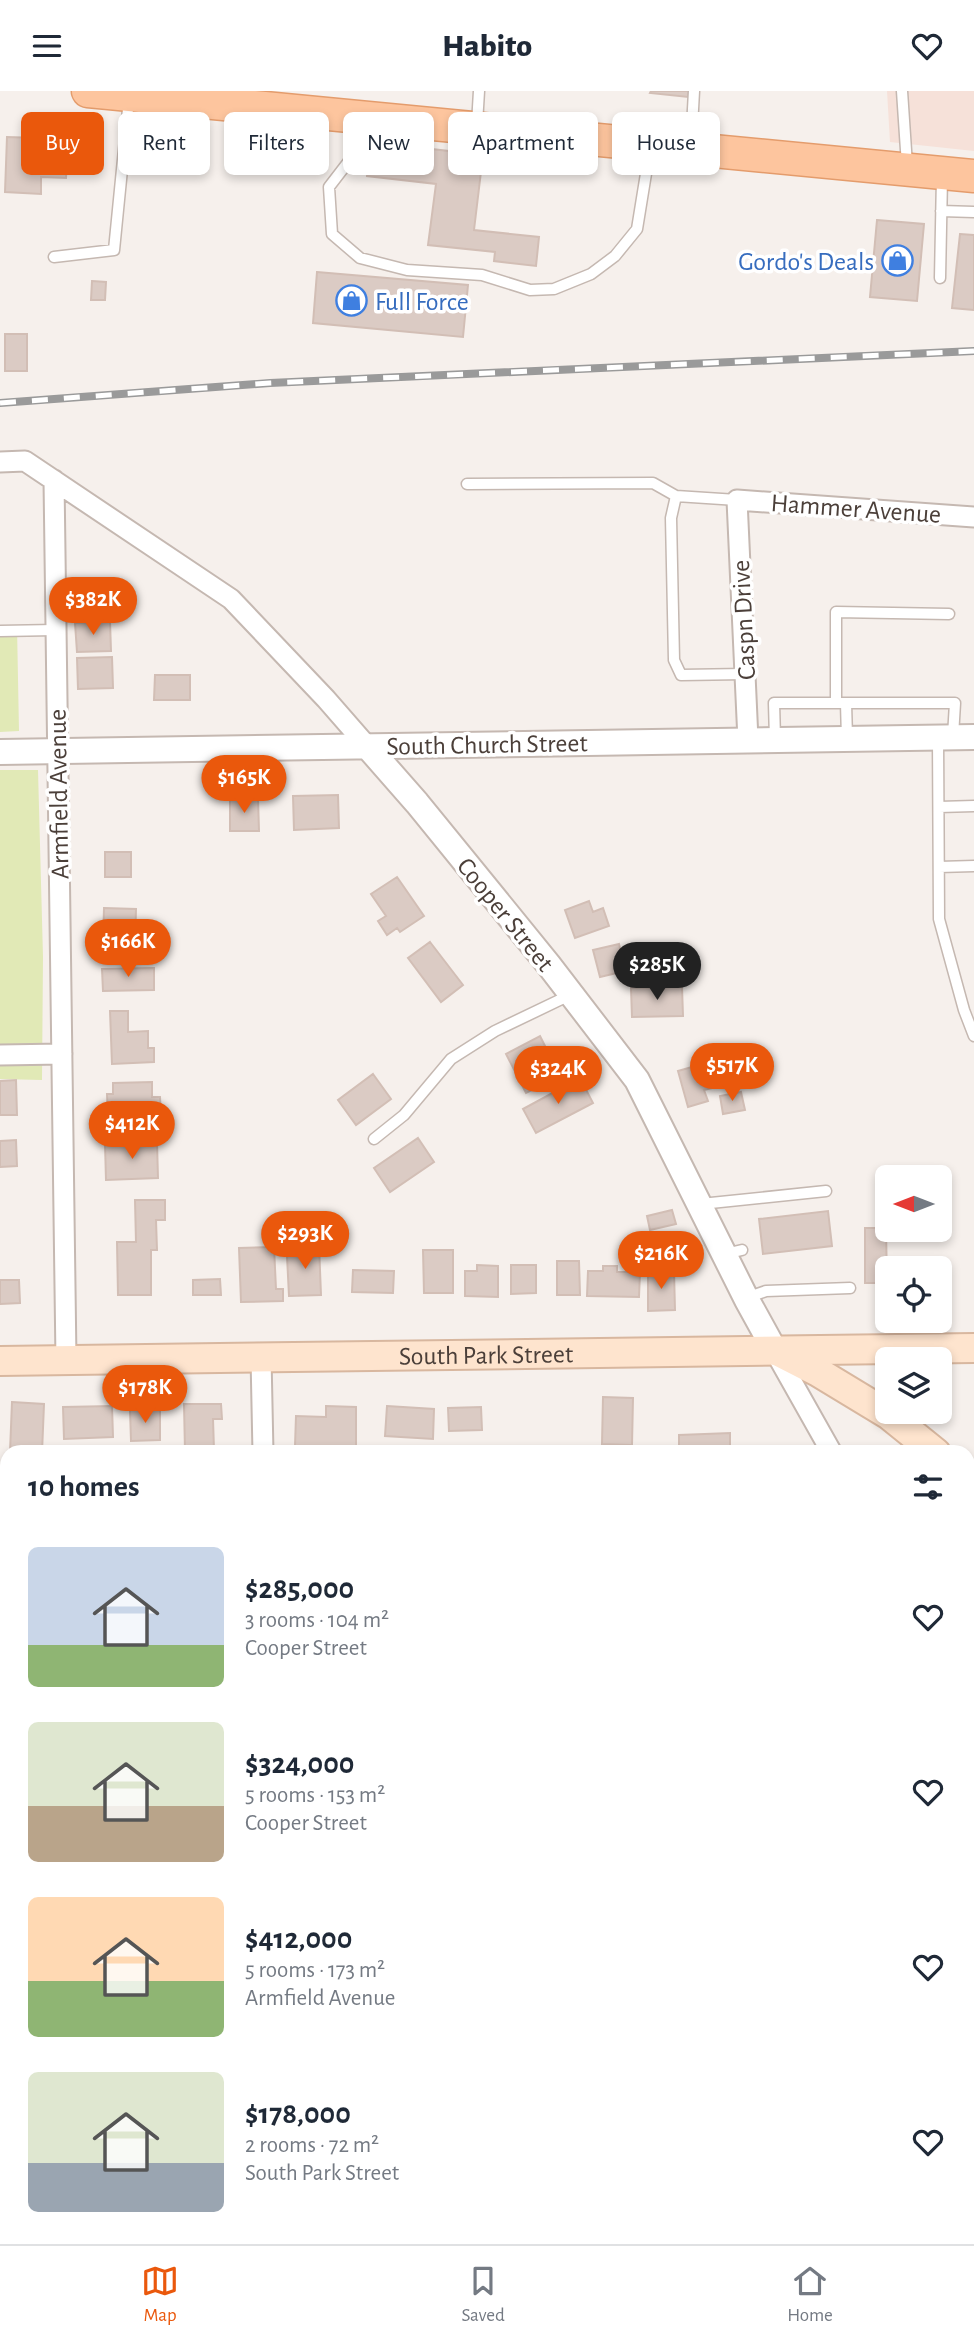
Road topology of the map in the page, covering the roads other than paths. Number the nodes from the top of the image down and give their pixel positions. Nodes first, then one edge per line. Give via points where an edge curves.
1 (88, 91) edge
2 (479, 91) edge
3 (694, 91) edge
4 (902, 91) edge
5 (129, 95) junction
6 (478, 112) edge
7 (693, 112) edge
8 (343, 116) edge
9 (720, 152) edge
10 (343, 169) edge
11 (907, 169) junction
12 (942, 173) junction
13 (646, 175) edge
14 (974, 176) edge
15 (941, 211) junction
16 (974, 212) edge
17 (54, 257) dead end
18 (940, 278) dead end
19 (0, 462) edge
20 (54, 480) junction
21 (467, 484) dead end
22 (676, 496) junction
23 (737, 500) junction
24 (974, 517) edge
25 (949, 614) dead end
26 (55, 630) junction
27 (0, 631) edge
28 (745, 674) junction
29 (841, 703) junction
30 (955, 737) edge
31 (847, 738) junction
32 (775, 739) junction
33 (748, 740) junction
34 (367, 746) junction
35 (57, 751) junction
36 (0, 752) edge
37 (974, 806) edge
38 (939, 807) junction
39 (974, 866) edge
40 (939, 867) junction
41 (571, 995) junction
42 (974, 1036) edge
43 (62, 1054) junction
44 (0, 1055) edge
45 (374, 1139) dead end
46 (827, 1191) dead end
47 (700, 1204) junction
48 (850, 1288) dead end
49 (746, 1298) junction
50 (974, 1348) edge
51 (774, 1349) junction
52 (261, 1357) junction
53 (66, 1360) junction
54 (0, 1361) edge
55 (263, 1445) edge
56 (828, 1445) edge
57 (926, 1445) edge

1 - 5 main road
2 - 6 lane
3 - 7 lane
4 - 11 lane
5 - 8 main road
5 - 17 lane via 114,250
9 - 11 main road
10 - 13 lane via 329,187 332,235 360,258 407,270 482,275 530,290 554,289 579,279 615,256 637,229
11 - 12 main road
12 - 14 main road
12 - 15 lane
15 - 16 lane
15 - 18 lane
19 - 20 street via 25,461
20 - 26 street, Armfield Avenue
20 - 34 street, Cooper Street via 232,599
21 - 22 lane via 653,483
22 - 23 lane
22 - 28 lane via 671,519 674,660 681,675
23 - 24 street, Hammer Avenue
23 - 28 street, Caspn Drive
25 - 29 lane via 836,612
26 - 27 lane
26 - 35 street, Armfield Avenue
28 - 33 street, Caspn Drive
29 - 30 lane via 955,703
29 - 31 lane
29 - 32 lane via 774,703
30 - 31 street, South Church Street
30 - 38 lane
31 - 32 street, South Church Street
32 - 33 street, South Church Street
33 - 34 street, South Church Street
34 - 35 street, South Church Street
34 - 41 street, Cooper Street
35 - 36 street, South Church Street
35 - 43 street, Armfield Avenue
37 - 38 lane
38 - 40 lane
39 - 40 lane
40 - 42 lane via 939,919
41 - 45 lane via 495,1031 451,1059 404,1115
41 - 47 street, Cooper Street via 637,1080
43 - 44 street
43 - 53 street, Armfield Avenue
46 - 47 lane
47 - 49 street, Cooper Street via 733,1252
48 - 49 lane via 766,1291
49 - 51 street, Cooper Street
50 - 51 main road, South Park Street
51 - 52 main road, South Park Street
51 - 56 street, Cooper Street
51 - 57 main road via 890,1415
52 - 53 main road, South Park Street
52 - 55 street
53 - 54 main road, South Park Street

